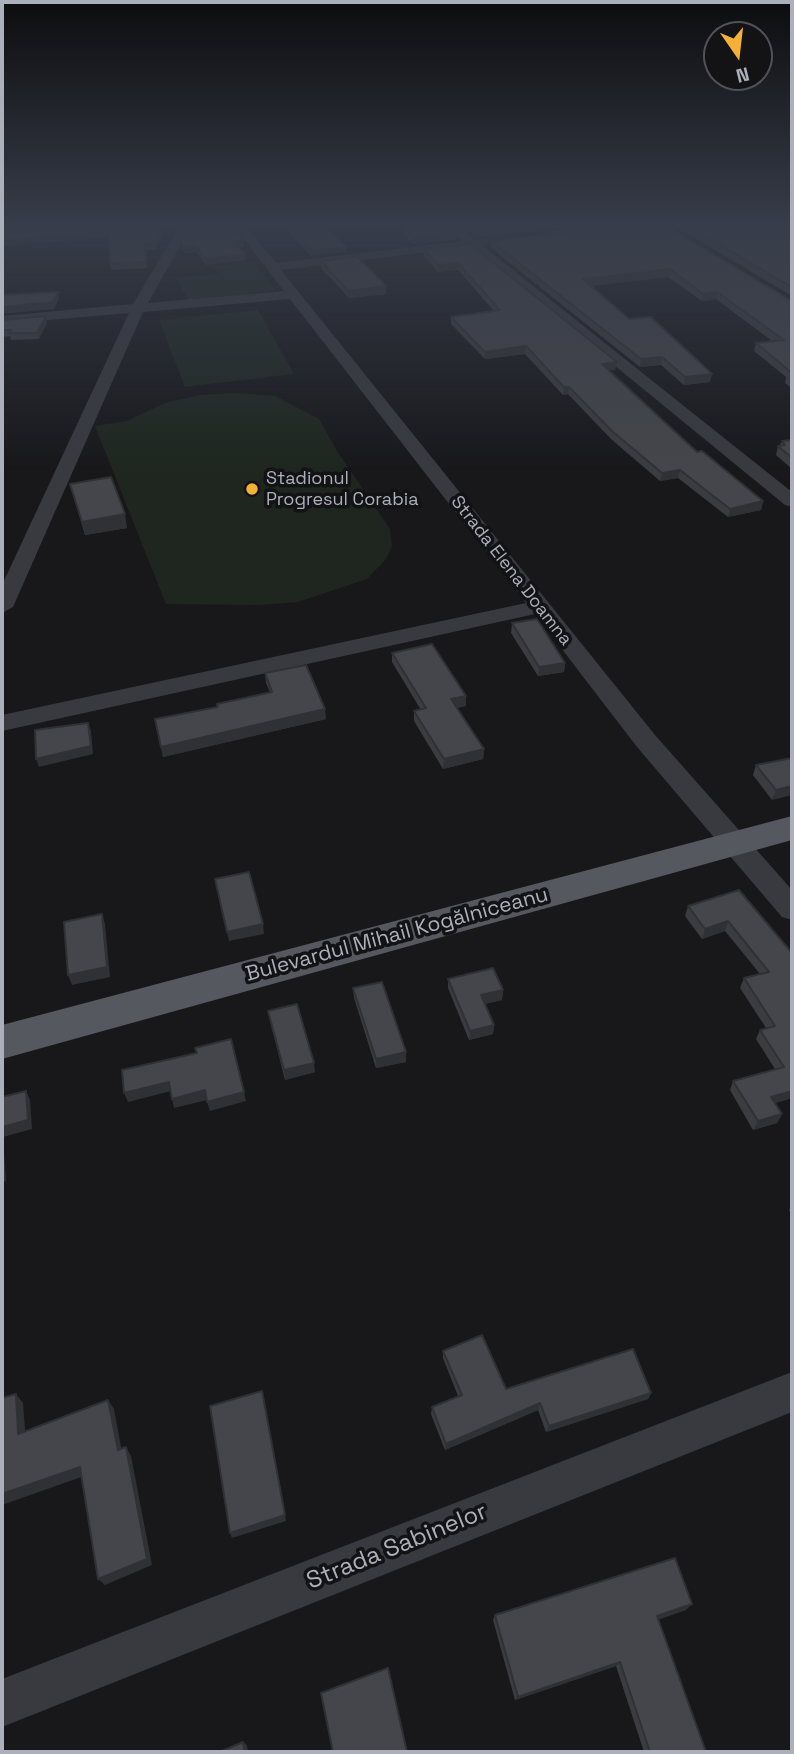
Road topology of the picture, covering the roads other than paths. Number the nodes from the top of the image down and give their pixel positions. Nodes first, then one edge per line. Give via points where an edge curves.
1 (139, 307) edge
2 (168, 307) edge
3 (305, 307) edge
4 (551, 307) edge
5 (137, 310) junction
6 (2, 320) edge
7 (792, 501) edge
8 (2, 607) edge
9 (538, 607) junction
10 (2, 723) edge
11 (792, 828) edge
12 (737, 842) junction
13 (792, 909) edge
14 (2, 1042) edge
15 (792, 1392) edge
16 (2, 1703) edge

1 - 5 street
2 - 5 street
3 - 9 street, Strada Elena Doamna
4 - 7 street
5 - 6 street
5 - 8 street
9 - 10 street
9 - 12 street, Strada Elena Doamna via 646,741
11 - 12 main road, Bulevardul Mihail Kogălniceanu
12 - 13 street, Strada Elena Doamna
12 - 14 main road, Bulevardul Mihail Kogălniceanu
15 - 16 street, Strada Sabinelor

